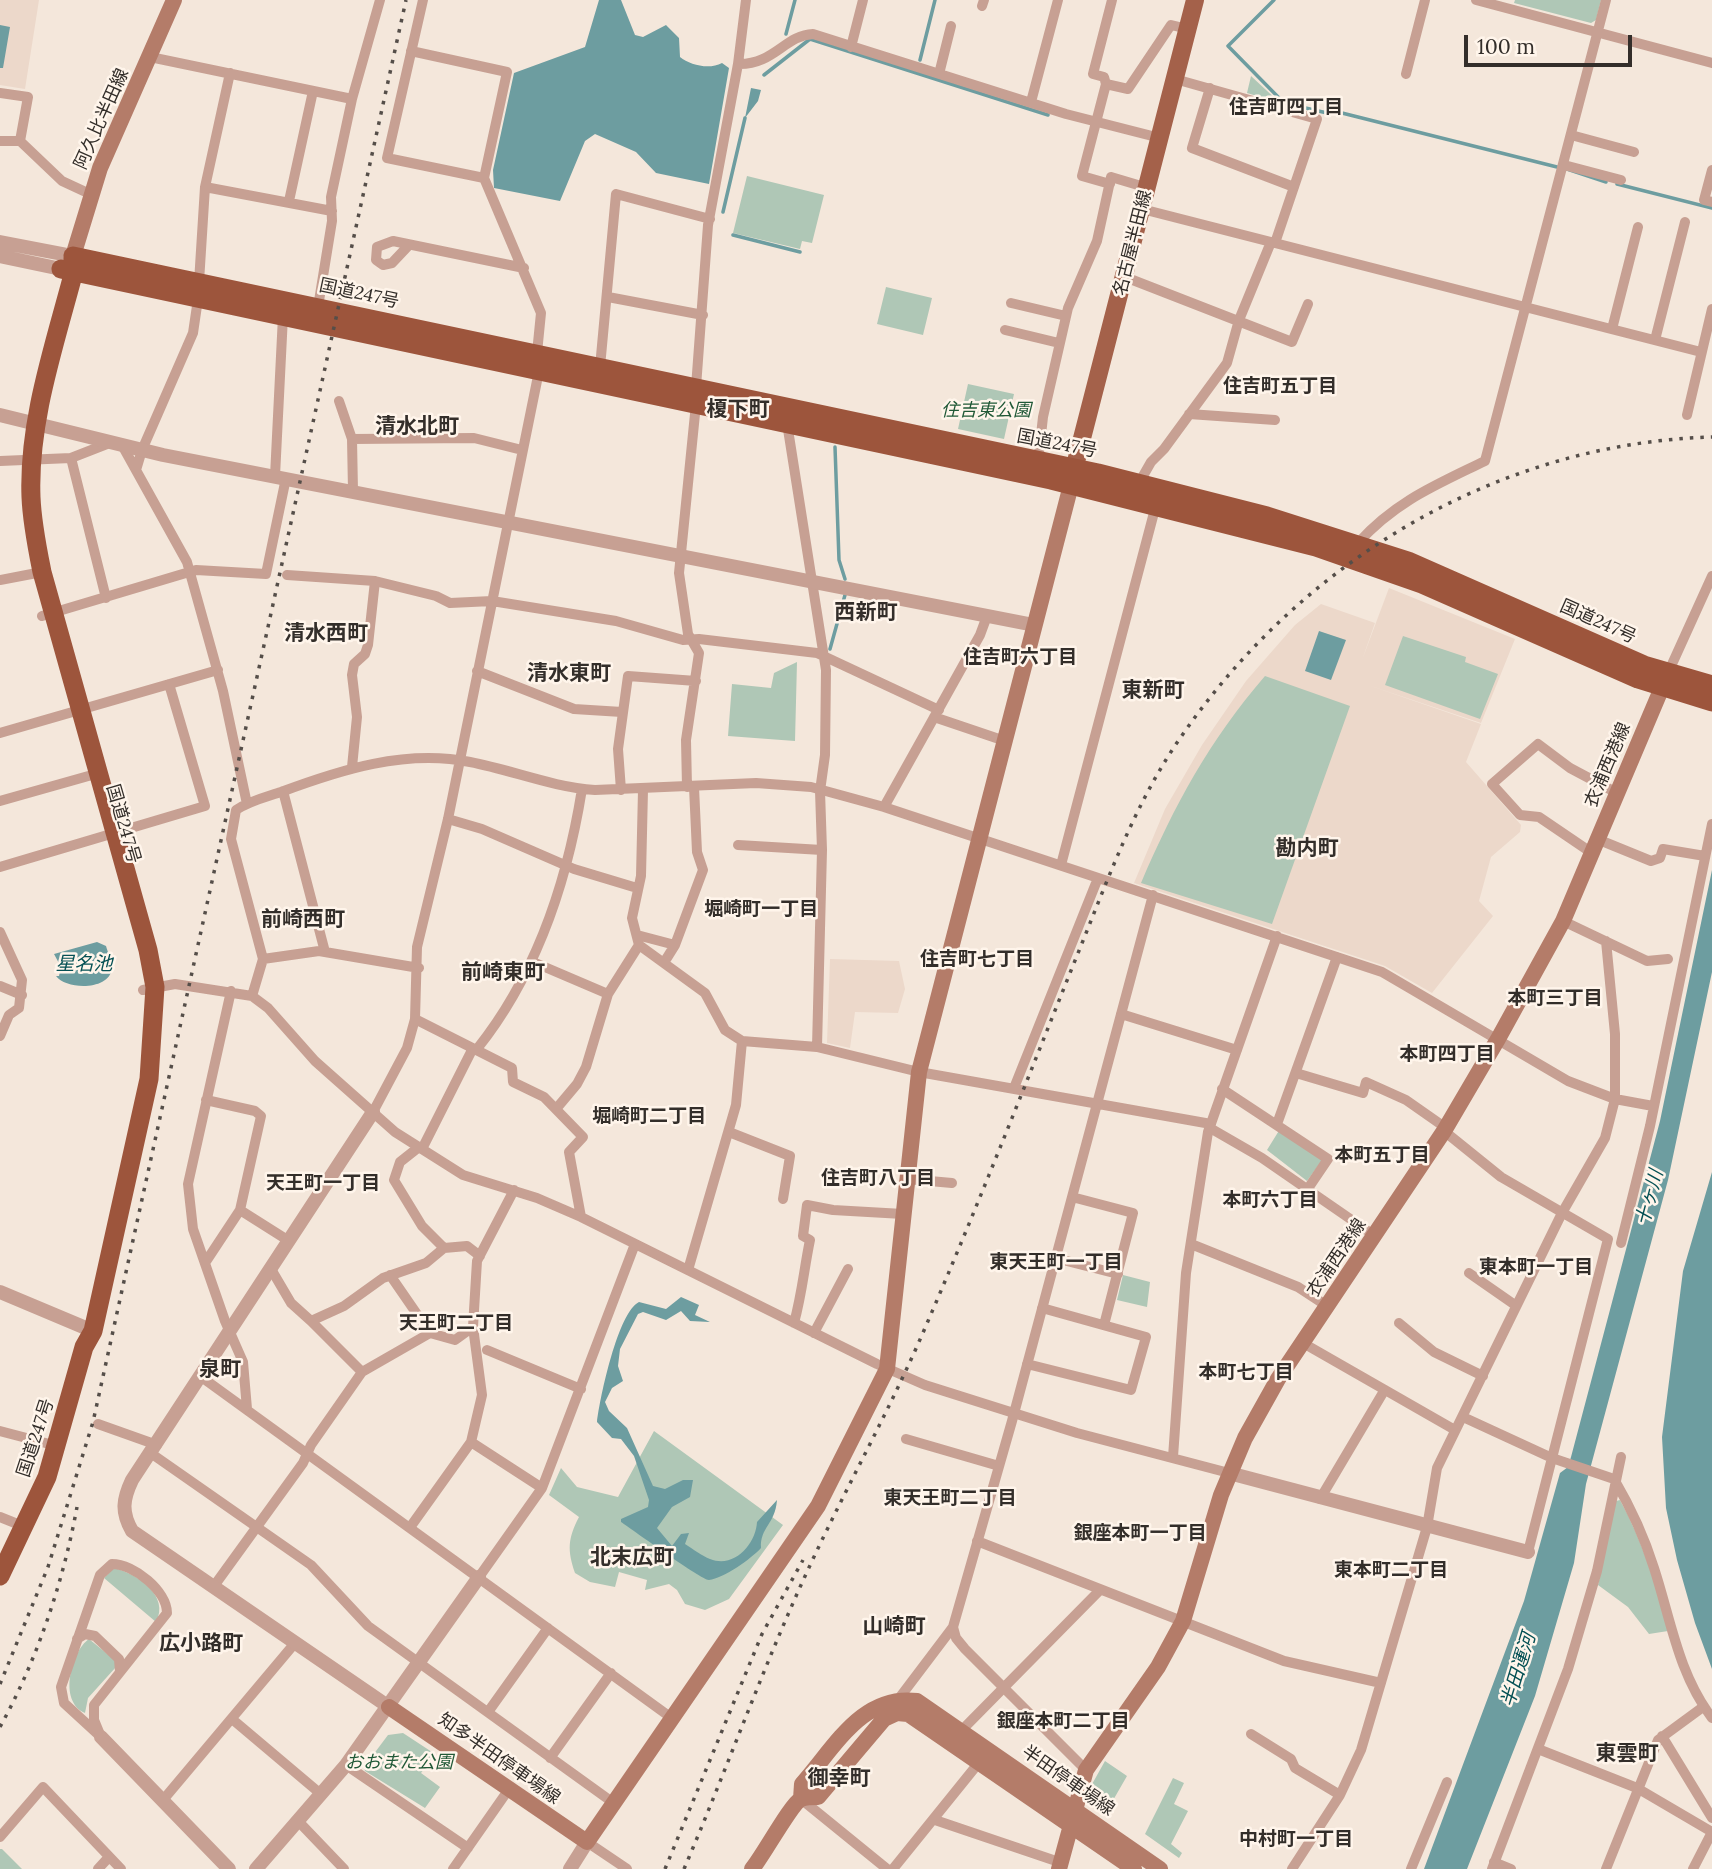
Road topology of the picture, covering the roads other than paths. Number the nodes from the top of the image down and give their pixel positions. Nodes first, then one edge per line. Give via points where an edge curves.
1 (174, 0) edge
2 (380, 0) edge
3 (423, 0) edge
4 (746, 0) edge
5 (863, 0) edge
6 (1058, 0) edge
7 (1112, 0) edge
8 (1195, 0) edge
9 (1425, 0) edge
10 (1476, 0) edge
11 (1606, 0) edge
12 (951, 26) dead end
13 (1188, 29) junction
14 (1598, 32) junction
15 (851, 47) junction
16 (411, 51) junction
17 (150, 57) junction
18 (1712, 63) edge
19 (738, 64) junction
20 (230, 73) junction
21 (939, 74) junction
22 (1406, 74) dead end
23 (1175, 79) junction
24 (1106, 84) junction
25 (1210, 88) junction
26 (313, 91) junction
27 (0, 93) edge
28 (352, 99) junction
29 (1031, 102) junction
30 (1096, 121) junction
31 (1571, 135) junction
32 (1160, 138) junction
33 (0, 141) edge
34 (20, 141) junction
35 (1634, 152) dead end
36 (1564, 165) junction
37 (1712, 170) edge
38 (484, 178) junction
39 (1621, 180) dead end
40 (1110, 184) junction
41 (205, 187) junction
42 (1294, 187) junction
43 (1148, 188) junction
44 (90, 194) junction
45 (289, 201) junction
46 (1712, 202) edge
47 (1142, 209) junction
48 (332, 211) junction
49 (710, 219) junction
50 (1685, 222) dead end
51 (1638, 227) dead end
52 (0, 242) edge
53 (1273, 242) junction
54 (409, 245) dead end
55 (0, 256) edge
56 (69, 265) junction
57 (524, 268) junction
58 (1125, 277) junction
59 (198, 290) junction
60 (608, 297) junction
61 (1011, 303) dead end
62 (1308, 304) dead end
63 (1526, 306) junction
64 (318, 307) junction
65 (1712, 309) edge
66 (703, 315) junction
67 (283, 316) junction
68 (1066, 316) junction
69 (1239, 320) junction
70 (1612, 329) junction
71 (1005, 330) dead end
72 (1655, 340) junction
73 (1059, 343) junction
74 (1701, 352) junction
75 (538, 362) junction
76 (600, 367) junction
77 (696, 396) junction
78 (339, 401) dead end
79 (1189, 414) junction
80 (0, 415) edge
81 (1687, 415) dead end
82 (1275, 420) dead end
83 (30, 422) junction
84 (787, 423) junction
85 (352, 439) junction
86 (117, 444) junction
87 (142, 450) junction
88 (522, 450) junction
89 (71, 458) junction
90 (17, 461) edge
91 (1038, 462) junction
92 (136, 470) junction
93 (281, 477) junction
94 (1072, 477) junction
95 (1139, 483) junction
96 (353, 491) junction
97 (1156, 505) junction
98 (507, 521) junction
99 (1358, 543) junction
100 (680, 555) junction
101 (36, 573) junction
102 (190, 573) junction
103 (286, 575) dead end
104 (1712, 576) edge
105 (0, 580) edge
106 (375, 581) junction
107 (814, 582) junction
108 (106, 598) junction
109 (492, 601) junction
110 (48, 615) junction
111 (987, 616) junction
112 (1034, 625) junction
113 (692, 639) junction
114 (825, 656) junction
115 (218, 670) junction
116 (477, 671) junction
117 (1665, 680) junction
118 (696, 681) junction
119 (169, 684) junction
120 (1712, 685) edge
121 (1712, 702) edge
122 (75, 711) junction
123 (622, 712) junction
124 (936, 714) junction
125 (0, 733) edge
126 (1004, 741) junction
127 (459, 761) junction
128 (352, 767) junction
129 (93, 774) junction
130 (690, 787) junction
131 (582, 789) junction
132 (621, 790) junction
133 (643, 790) junction
134 (283, 791) junction
135 (820, 791) junction
136 (1617, 793) junction
137 (0, 801) edge
138 (247, 804) junction
139 (884, 807) junction
140 (449, 819) junction
141 (1712, 824) edge
142 (111, 834) junction
143 (980, 839) junction
144 (738, 845) dead end
145 (1595, 846) junction
146 (822, 850) junction
147 (1705, 856) junction
148 (565, 865) junction
149 (1061, 865) junction
150 (0, 867) edge
151 (1098, 878) junction
152 (638, 888) junction
153 (1153, 895) junction
154 (1563, 920) junction
155 (0, 932) edge
156 (1277, 936) junction
157 (638, 940) junction
158 (1606, 941) junction
159 (675, 945) junction
160 (325, 952) junction
161 (1337, 957) junction
162 (262, 959) junction
163 (1668, 959) dead end
164 (665, 961) junction
165 (533, 962) junction
166 (419, 968) junction
167 (0, 986) edge
168 (149, 988) junction
169 (231, 991) junction
170 (608, 994) junction
171 (22, 995) junction
172 (252, 996) junction
173 (19, 1008) junction
174 (0, 1011) edge
175 (1121, 1014) junction
176 (415, 1019) junction
177 (0, 1036) edge
178 (1498, 1039) junction
179 (742, 1041) junction
180 (817, 1047) junction
181 (475, 1048) junction
182 (1237, 1050) junction
183 (919, 1072) junction
184 (1296, 1073) junction
185 (1014, 1088) junction
186 (1222, 1089) junction
187 (1615, 1099) junction
188 (206, 1100) junction
189 (1097, 1104) junction
190 (1653, 1106) junction
191 (556, 1109) junction
192 (373, 1112) junction
193 (1277, 1124) junction
194 (1211, 1126) junction
195 (1445, 1130) junction
196 (729, 1132) junction
197 (420, 1148) junction
198 (907, 1179) junction
199 (952, 1183) dead end
200 (514, 1190) junction
201 (1307, 1190) junction
202 (1072, 1197) junction
203 (783, 1199) dead end
204 (240, 1210) junction
205 (1562, 1213) junction
206 (903, 1214) junction
207 (581, 1217) junction
208 (1375, 1236) junction
209 (289, 1241) junction
210 (1621, 1243) dead end
211 (635, 1244) junction
212 (1191, 1244) junction
213 (444, 1248) junction
214 (480, 1256) junction
215 (1055, 1258) junction
216 (205, 1263) junction
217 (271, 1269) junction
218 (848, 1269) dead end
219 (688, 1270) junction
220 (1469, 1273) dead end
221 (1118, 1274) junction
222 (390, 1275) junction
223 (0, 1292) edge
224 (1516, 1305) junction
225 (1327, 1306) junction
226 (1042, 1308) junction
227 (311, 1321) junction
228 (794, 1323) junction
229 (1399, 1323) dead end
230 (1104, 1325) junction
231 (473, 1327) junction
232 (229, 1332) junction
233 (430, 1333) junction
234 (814, 1333) junction
235 (86, 1335) junction
236 (1303, 1343) junction
237 (487, 1350) dead end
238 (1027, 1364) junction
239 (887, 1369) junction
240 (362, 1372) junction
241 (200, 1376) junction
242 (1483, 1376) junction
243 (581, 1389) junction
244 (1384, 1391) junction
245 (247, 1409) junction
246 (1013, 1414) junction
247 (1463, 1417) junction
248 (99, 1424) dead end
249 (1455, 1430) junction
250 (0, 1431) edge
251 (906, 1439) dead end
252 (471, 1442) junction
253 (57, 1446) junction
254 (154, 1449) junction
255 (308, 1452) junction
256 (1174, 1457) junction
257 (1620, 1457) dead end
258 (1552, 1458) junction
259 (999, 1466) junction
260 (1229, 1473) junction
261 (1614, 1479) junction
262 (542, 1488) junction
263 (1320, 1499) junction
264 (0, 1517) edge
265 (411, 1526) junction
266 (25, 1527) junction
267 (256, 1527) junction
268 (1427, 1527) junction
269 (977, 1541) junction
270 (1528, 1552) joint
271 (0, 1576) edge
272 (479, 1577) junction
273 (214, 1586) junction
274 (1100, 1590) junction
275 (1184, 1621) junction
276 (953, 1627) junction
277 (548, 1628) junction
278 (77, 1640) junction
279 (295, 1643) junction
280 (419, 1664) junction
281 (611, 1673) junction
282 (119, 1674) junction
283 (1381, 1683) junction
284 (1003, 1689) junction
285 (898, 1699) junction
286 (389, 1707) junction
287 (1703, 1707) junction
288 (488, 1712) junction
289 (1712, 1718) edge
290 (232, 1719) junction
291 (673, 1719) junction
292 (884, 1719) junction
293 (1251, 1734) dead end
294 (102, 1737) junction
295 (956, 1737) junction
296 (1662, 1737) junction
297 (1538, 1749) junction
298 (984, 1756) junction
299 (550, 1758) junction
300 (346, 1765) junction
301 (1086, 1770) junction
302 (1447, 1782) dead end
303 (1637, 1788) junction
304 (509, 1789) junction
305 (322, 1795) junction
306 (1340, 1795) junction
307 (801, 1799) junction
308 (163, 1800) junction
309 (615, 1804) junction
310 (1074, 1807) junction
311 (1712, 1818) edge
312 (935, 1820) junction
313 (299, 1822) junction
314 (1069, 1824) junction
315 (1712, 1832) edge
316 (0, 1838) edge
317 (587, 1842) junction
318 (468, 1848) junction
319 (109, 1857) junction
320 (1059, 1866) edge
321 (1493, 1866) edge
322 (98, 1869) edge
323 (121, 1869) edge
324 (229, 1869) edge
325 (256, 1869) edge
326 (344, 1869) edge
327 (453, 1869) edge
328 (570, 1869) edge
329 (627, 1869) edge
330 (752, 1869) edge
331 (887, 1869) edge
332 (893, 1869) edge
333 (1134, 1869) edge
334 (1160, 1869) edge
335 (1292, 1869) edge
336 (1411, 1869) edge
337 (1511, 1869) edge
338 (1606, 1869) edge
339 (1693, 1869) edge

1 - 17 main road, 阿久比半田線
2 - 28 street
3 - 16 street
4 - 19 street
5 - 15 street
6 - 29 street
7 - 24 street via 1093,74 1104,77
8 - 13 main road, 名古屋半田線
9 - 22 street
10 - 14 street
11 - 14 street
12 - 21 street
13 - 23 main road, 名古屋半田線
13 - 24 street via 1171,24 1128,89
14 - 18 street
14 - 31 street
15 - 19 street via 808,34 764,61
15 - 21 street
16 - 38 street via 507,72
16 - 38 street via 387,158
17 - 20 street
17 - 44 main road, 阿久比半田線
19 - 49 street
20 - 26 street
20 - 41 street
21 - 29 street
23 - 25 street
23 - 32 main road, 名古屋半田線
24 - 30 street
25 - 42 street via 1192,148
25 - 42 street via 1317,120
26 - 28 street
26 - 45 street
27 - 34 street via 28,97
28 - 48 street
29 - 30 street
30 - 32 street
30 - 40 street via 1082,176
31 - 35 street
31 - 36 street
32 - 43 main road, 名古屋半田線
33 - 34 street
34 - 44 street via 62,181
36 - 39 street
36 - 63 street
37 - 46 street via 1704,200
38 - 57 street
40 - 43 street via 1111,177
40 - 68 street via 1097,241
41 - 45 street
41 - 59 street
42 - 53 street
43 - 47 main road, 名古屋半田線
44 - 56 main road, 阿久比半田線
45 - 48 street
47 - 53 street
47 - 58 main road, 名古屋半田線
48 - 64 street
49 - 60 street via 616,194
49 - 66 street
50 - 72 street
51 - 70 street
52 - 56 street
53 - 63 street
53 - 69 street
54 - 57 street
55 - 56 street
56 - 59 highway, 国道247号
56 - 83 highway, 国道247号
57 - 75 street via 541,313
58 - 69 street
58 - 94 main road, 名古屋半田線
59 - 64 highway, 国道247号
59 - 67 highway, 国道247号
59 - 87 street via 193,333
60 - 66 street
60 - 76 street
61 - 68 street
62 - 69 street via 1292,342
63 - 70 street
63 - 99 street via 1485,461 1382,516
64 - 75 highway, 国道247号
65 - 74 street
66 - 77 street
67 - 75 highway, 国道247号
67 - 93 street
68 - 73 street
69 - 79 street via 1227,363
70 - 72 street
71 - 73 street
72 - 74 street
73 - 91 street
74 - 81 street
75 - 76 highway, 国道247号
75 - 77 highway, 国道247号
75 - 88 street
76 - 77 highway, 国道247号
77 - 84 highway, 国道247号
77 - 91 highway, 国道247号
77 - 100 street
78 - 85 street
79 - 82 street
79 - 95 street
80 - 83 street
83 - 86 street
83 - 90 highway, 国道247号
84 - 94 highway, 国道247号
84 - 107 street
85 - 88 street via 474,438
85 - 96 street
86 - 87 street
86 - 89 street
86 - 92 street
87 - 92 street
87 - 93 street
88 - 98 street
89 - 90 street
89 - 108 street
90 - 101 highway, 国道247号 via 31,497
91 - 94 highway, 国道247号
92 - 102 street
93 - 96 street
93 - 102 street via 266,574 222,569
94 - 95 highway, 国道247号
94 - 97 highway, 国道247号
94 - 112 main road
95 - 99 highway, 国道247号
96 - 98 street
97 - 117 highway, 国道247号 via 1354,559 1422,584 1637,680
97 - 149 street
98 - 100 street
98 - 109 street
99 - 117 highway, 国道247号 via 1408,561
100 - 107 street
100 - 113 street via 682,603
101 - 105 street
101 - 110 highway, 国道247号
102 - 108 street
102 - 115 street
103 - 106 street
104 - 117 street
106 - 109 street via 450,603
106 - 128 street via 368,645 352,675 357,717
107 - 111 street
107 - 114 street
108 - 110 street
109 - 113 street via 594,616 667,637
109 - 116 street
110 - 122 highway, 国道247号
111 - 112 street
111 - 124 street
112 - 126 main road
113 - 114 street
113 - 118 street via 699,653
114 - 124 street
114 - 135 street via 825,755
115 - 119 street
115 - 138 street
116 - 123 street via 574,709
116 - 127 street
117 - 120 highway, 国道247号
117 - 121 highway, 国道247号
117 - 136 main road, 衣浦西港線
118 - 123 street via 628,676
118 - 130 street via 686,740
119 - 122 street
119 - 142 street via 205,806
122 - 125 street
122 - 129 highway, 国道247号
123 - 132 street via 618,749
124 - 126 street
124 - 139 street
126 - 143 main road
127 - 128 street
127 - 131 street
127 - 140 street
128 - 134 street
129 - 137 street
129 - 142 highway, 国道247号
130 - 133 street
130 - 135 street via 756,783
130 - 159 street via 703,870
131 - 132 street
131 - 148 street
132 - 133 street
133 - 152 street
134 - 138 street
134 - 160 street
135 - 139 street
135 - 146 street
136 - 145 main road, 衣浦西港線
136 - 145 street via 1570,768 1538,744 1492,784 1520,815 1539,817
138 - 162 street via 236,810 231,839
139 - 143 street
140 - 148 street
140 - 166 street via 417,947
141 - 147 street
142 - 150 street
142 - 168 highway, 国道247号 via 140,914
143 - 149 street
143 - 183 main road
144 - 146 street
145 - 147 street via 1651,861 1660,858 1663,849
145 - 154 main road, 衣浦西港線
146 - 180 street
147 - 190 street
148 - 152 street
148 - 165 street
149 - 151 street
151 - 153 street
151 - 185 street
152 - 157 street via 632,918
153 - 156 street
153 - 175 street
154 - 158 street
154 - 178 main road, 衣浦西港線
155 - 171 street via 17,964
156 - 161 street
156 - 182 street
157 - 159 street
157 - 164 street
157 - 170 street
158 - 163 street via 1647,961
158 - 187 street via 1615,1034
159 - 164 street
160 - 162 street
160 - 166 street
161 - 178 street via 1382,972
161 - 184 street
162 - 172 street
164 - 179 street via 705,993 725,1030
165 - 170 street
165 - 181 street via 505,1013
166 - 176 street
167 - 171 street
168 - 169 street via 174,984
168 - 235 highway, 国道247号 via 154,1044 149,1079
169 - 172 street
169 - 188 street
170 - 191 street via 586,1067
171 - 173 street
172 - 192 street
173 - 174 street
173 - 177 street via 9,1015
175 - 182 street
175 - 189 street
176 - 181 street
176 - 192 street via 407,1048
178 - 187 street via 1568,1081
178 - 195 main road, 衣浦西港線
179 - 180 street
179 - 196 street
180 - 183 street
181 - 191 street via 512,1068 513,1082 544,1097
181 - 197 street
182 - 186 street
183 - 185 street
183 - 198 main road
184 - 193 street
184 - 195 street via 1363,1093 1366,1082 1406,1100
185 - 189 street
186 - 193 street
186 - 194 street
187 - 190 street
187 - 205 street via 1595,1159
188 - 204 street via 261,1116
188 - 216 street via 188,1184 191,1217
189 - 194 street
189 - 202 street
190 - 210 street
191 - 207 street via 583,1137 569,1152
192 - 197 street
192 - 209 street
193 - 201 street via 1328,1160
194 - 201 street
194 - 212 street
195 - 205 street via 1501,1177
195 - 208 main road, 衣浦西港線
196 - 203 street via 790,1156
196 - 219 street
197 - 200 street via 463,1175
197 - 213 street via 400,1162 394,1180 422,1226
198 - 199 street
198 - 206 main road
200 - 207 street
200 - 214 street
201 - 208 street
202 - 215 street
202 - 221 street via 1133,1213
204 - 209 street
204 - 216 street
205 - 224 street
205 - 258 street via 1608,1239
206 - 228 street via 807,1205 803,1236 810,1240
206 - 239 main road
207 - 211 street
208 - 225 main road, 衣浦西港線
209 - 217 street
211 - 219 street
211 - 243 street
212 - 225 street via 1298,1287
212 - 256 street
213 - 214 street via 467,1246
213 - 222 street via 426,1263
214 - 231 street
215 - 221 street
215 - 226 street
216 - 232 street
217 - 227 street via 291,1303
217 - 232 street
218 - 234 street
219 - 228 street
220 - 224 street
221 - 230 street
222 - 227 street via 344,1306
222 - 233 street
223 - 235 street
224 - 242 street
225 - 236 main road, 衣浦西港線
226 - 230 street
226 - 238 street
227 - 240 street
228 - 234 street
229 - 242 street via 1434,1352
230 - 238 street via 1146,1336 1131,1390
231 - 233 street via 455,1340
231 - 252 street via 482,1395
232 - 241 street
232 - 245 street via 243,1362
233 - 240 street
234 - 239 street
235 - 253 highway, 国道247号
236 - 244 street
236 - 260 main road, 衣浦西港線 via 1266,1399
237 - 243 street
238 - 246 street
239 - 246 street
239 - 291 main road via 818,1506
240 - 255 street
241 - 245 street
241 - 254 street
242 - 247 street
243 - 262 street
244 - 249 street
244 - 263 street
245 - 255 street
246 - 256 street
246 - 259 street
247 - 249 street
247 - 258 street
248 - 254 street
249 - 268 street via 1437,1468
250 - 253 street
251 - 259 street
252 - 262 street
252 - 265 street
253 - 266 highway, 国道247号
254 - 267 street
254 - 273 street via 127,1492 125,1519 132,1531
255 - 265 street
255 - 267 street
256 - 260 street
257 - 261 street
258 - 261 street
258 - 270 street
259 - 269 street
260 - 263 street
260 - 275 main road, 衣浦西港線
261 - 287 street via 1640,1528 1677,1654
261 - 297 street via 1597,1571
262 - 272 street
263 - 268 street
264 - 266 street
265 - 272 street
266 - 271 highway, 国道247号
267 - 273 street
267 - 280 street via 311,1565 368,1626
268 - 270 street
268 - 283 street
269 - 274 street
269 - 276 street
272 - 277 street
272 - 280 street
273 - 279 street
274 - 275 street
274 - 284 street
275 - 283 street via 1284,1661
275 - 301 main road, 衣浦西港線 via 1158,1667
276 - 284 street via 956,1637
276 - 285 street
277 - 281 street
277 - 288 street
278 - 282 street via 85,1634 94,1636 119,1658
278 - 282 street via 105,1568 113,1564 131,1568 163,1596 167,1613
278 - 294 street via 61,1696 71,1711
279 - 286 street
279 - 290 street
280 - 286 street
280 - 288 street
281 - 291 street
281 - 299 street
282 - 294 street via 94,1705 94,1720
283 - 306 street via 1361,1750
284 - 295 street
284 - 301 street
285 - 292 street
285 - 295 main road, 半田停車場線 via 917,1701
285 - 307 main road via 882,1702 858,1720 802,1784
286 - 300 street
286 - 304 main road, 知多半田停車場線
287 - 289 street
287 - 296 street
288 - 299 street
290 - 305 street
290 - 308 street
291 - 309 main road
292 - 295 main road, 半田停車場線 via 908,1714
292 - 307 main road via 818,1797
293 - 306 street
294 - 308 street
295 - 298 main road, 半田停車場線
296 - 303 street
296 - 311 street
297 - 303 street
297 - 321 street
298 - 310 main road, 半田停車場線
298 - 312 street
298 - 314 main road, 半田停車場線
299 - 309 street
300 - 305 street
300 - 318 street
301 - 310 main road, 衣浦西港線
302 - 336 street
303 - 315 street
303 - 338 street
304 - 317 main road, 知多半田停車場線
304 - 318 street
305 - 313 street
306 - 335 street
307 - 330 main road
307 - 331 street
308 - 324 street
309 - 317 main road
310 - 314 main road, 衣浦西港線
310 - 334 main road, 半田停車場線
312 - 320 street
312 - 332 street
313 - 325 street
313 - 326 street
314 - 320 main road, 衣浦西港線
314 - 333 main road, 半田停車場線
315 - 339 street
316 - 319 street via 43,1787
317 - 328 street
317 - 329 street
318 - 327 street
319 - 322 street
319 - 323 street
321 - 337 street

